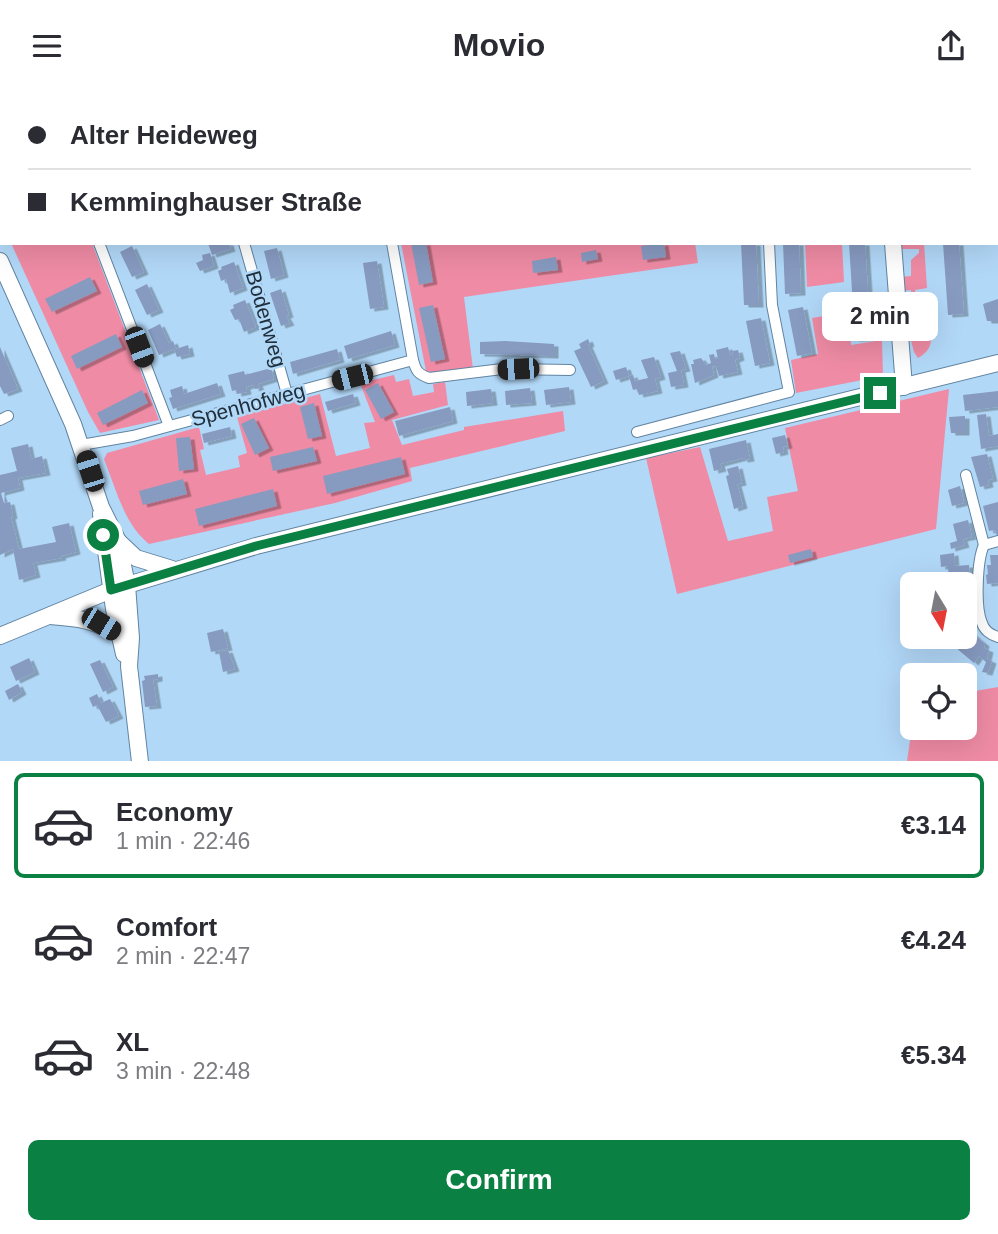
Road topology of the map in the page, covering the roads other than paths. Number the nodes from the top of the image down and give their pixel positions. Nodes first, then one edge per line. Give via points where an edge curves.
1 (100, 245) edge
2 (245, 245) edge
3 (392, 245) edge
4 (769, 245) edge
5 (893, 245) edge
6 (0, 261) edge
7 (413, 360) junction
8 (998, 363) edge
9 (570, 370) dead end
10 (904, 387) junction
11 (287, 394) junction
12 (169, 426) junction
13 (637, 432) dead end
14 (81, 445) junction
15 (966, 475) dead end
16 (985, 495) dead end
17 (972, 498) junction
18 (101, 507) junction
19 (118, 541) junction
20 (998, 541) edge
21 (984, 545) junction
22 (174, 570) junction
23 (119, 587) junction
24 (47, 616) junction
25 (120, 635) junction
26 (0, 636) edge
27 (998, 637) edge
28 (129, 666) junction
29 (140, 761) edge

1 - 12 street
2 - 11 street, Bodenweg
3 - 7 street
4 - 13 street via 772,305 789,392
5 - 10 main road
6 - 14 main road
7 - 9 street via 416,370 429,378 502,369
7 - 11 street, Spenhofweg
8 - 10 main road
10 - 22 main road
11 - 12 street, Spenhofweg
12 - 14 street, Spenhofweg
14 - 18 main road
15 - 17 street
16 - 17 street
17 - 21 street
18 - 19 main road
18 - 23 main road
19 - 22 main road via 136,558
19 - 23 main road
20 - 21 street
21 - 27 street via 978,569 980,616 986,629
22 - 23 main road
23 - 24 main road
23 - 25 main road
23 - 28 main road via 131,638
24 - 25 main road via 86,619
24 - 26 main road
25 - 28 main road
28 - 29 main road

